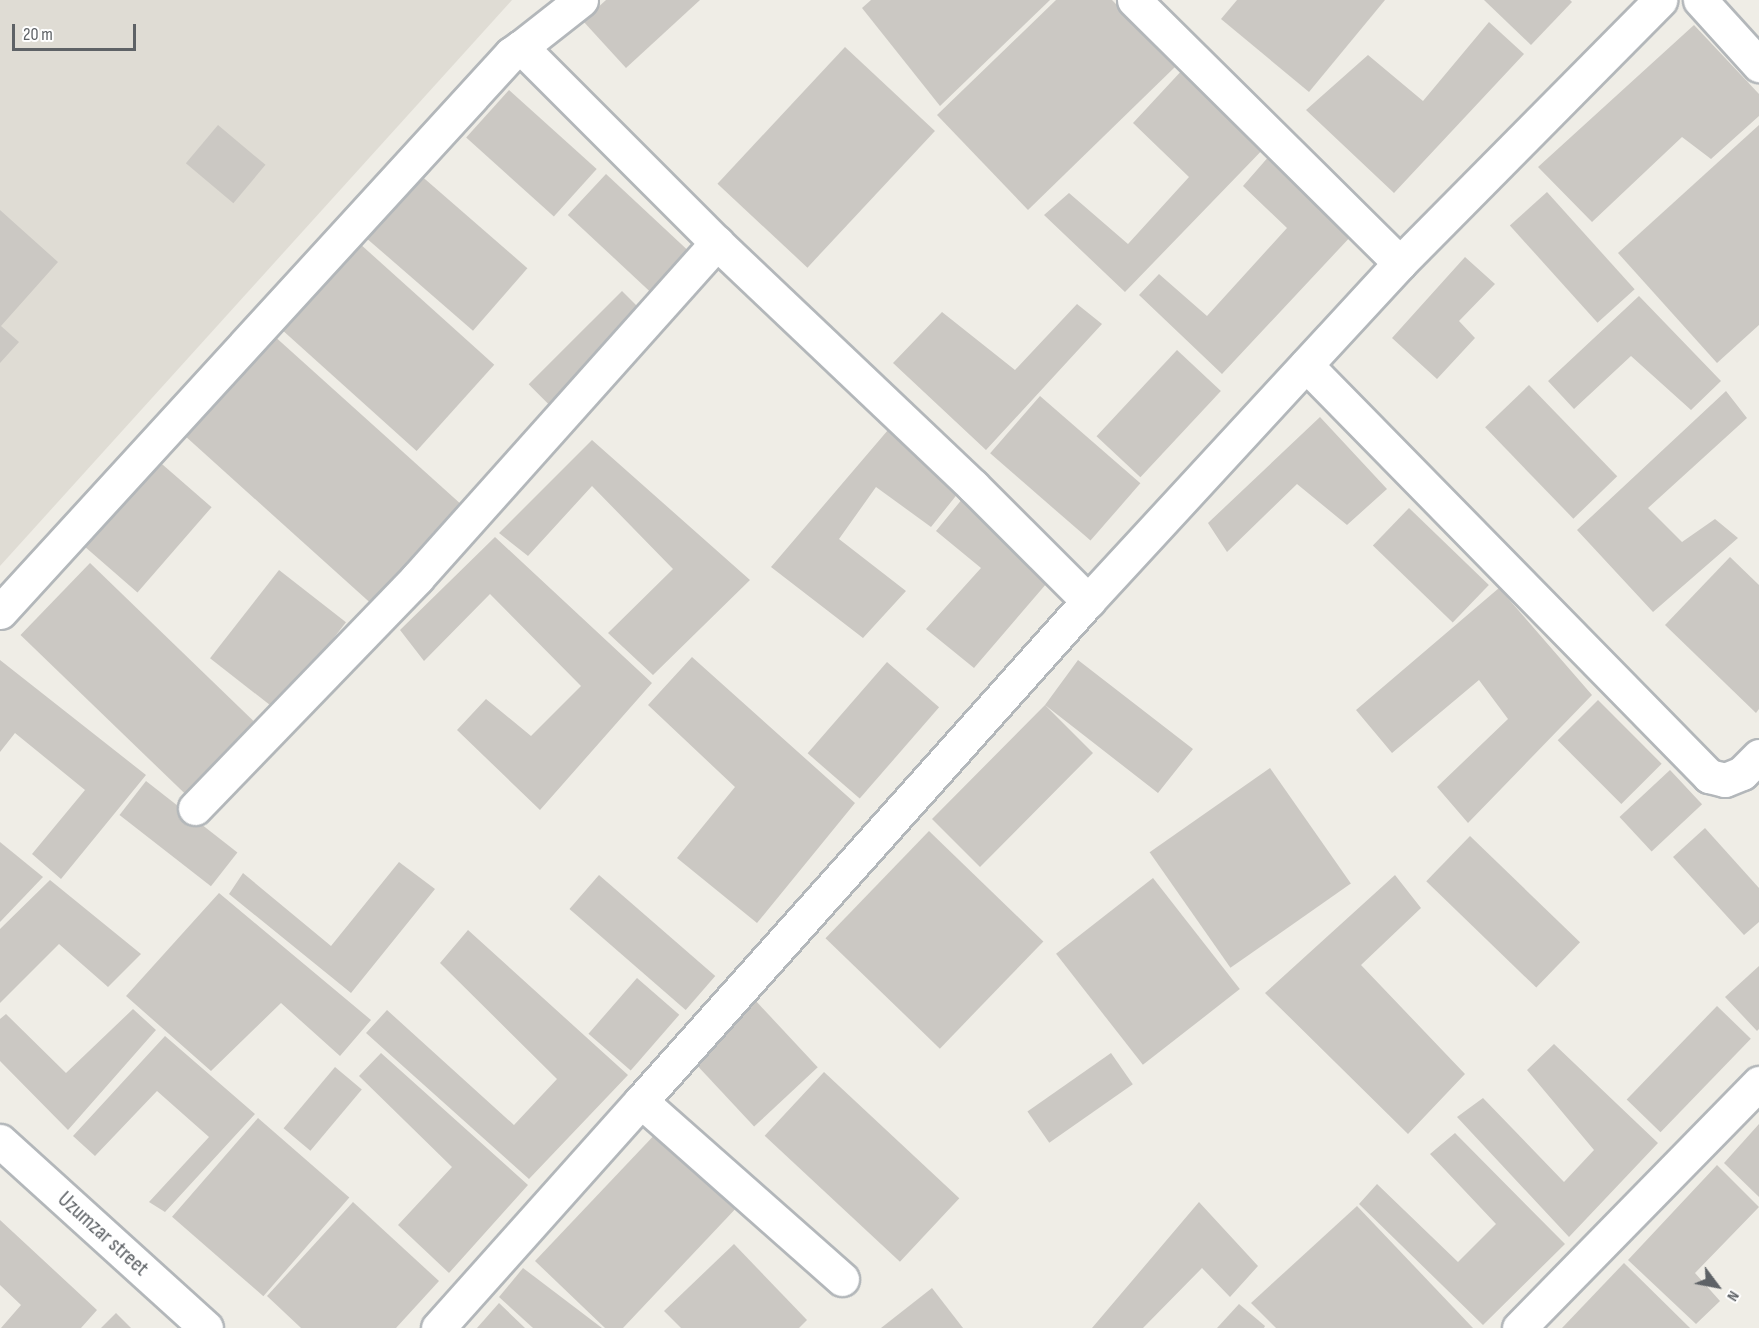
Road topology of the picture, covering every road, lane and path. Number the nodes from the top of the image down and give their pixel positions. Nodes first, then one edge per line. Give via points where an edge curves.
1 (581, 0) edge
2 (1134, 0) edge
3 (1660, 0) edge
4 (1700, 0) edge
5 (516, 50) junction
6 (1759, 65) edge
7 (717, 243) junction
8 (1400, 263) junction
9 (1306, 365) junction
10 (1088, 601) junction
11 (0, 612) edge
12 (1759, 756) edge
13 (195, 808) dead end
14 (1759, 1083) edge
15 (642, 1101) junction
16 (0, 1141) edge
17 (842, 1279) dead end
18 (206, 1328) edge
19 (438, 1328) edge
20 (1519, 1328) edge

1 - 5 street
2 - 8 street
3 - 8 street
4 - 6 street
5 - 7 street
5 - 11 street
7 - 10 street
7 - 13 street via 417,578
8 - 9 street
9 - 10 street
9 - 12 street via 1709,776 1725,780 1742,773
10 - 15 street
14 - 20 street
15 - 17 street
15 - 19 street
16 - 18 street, Uzumzar street

